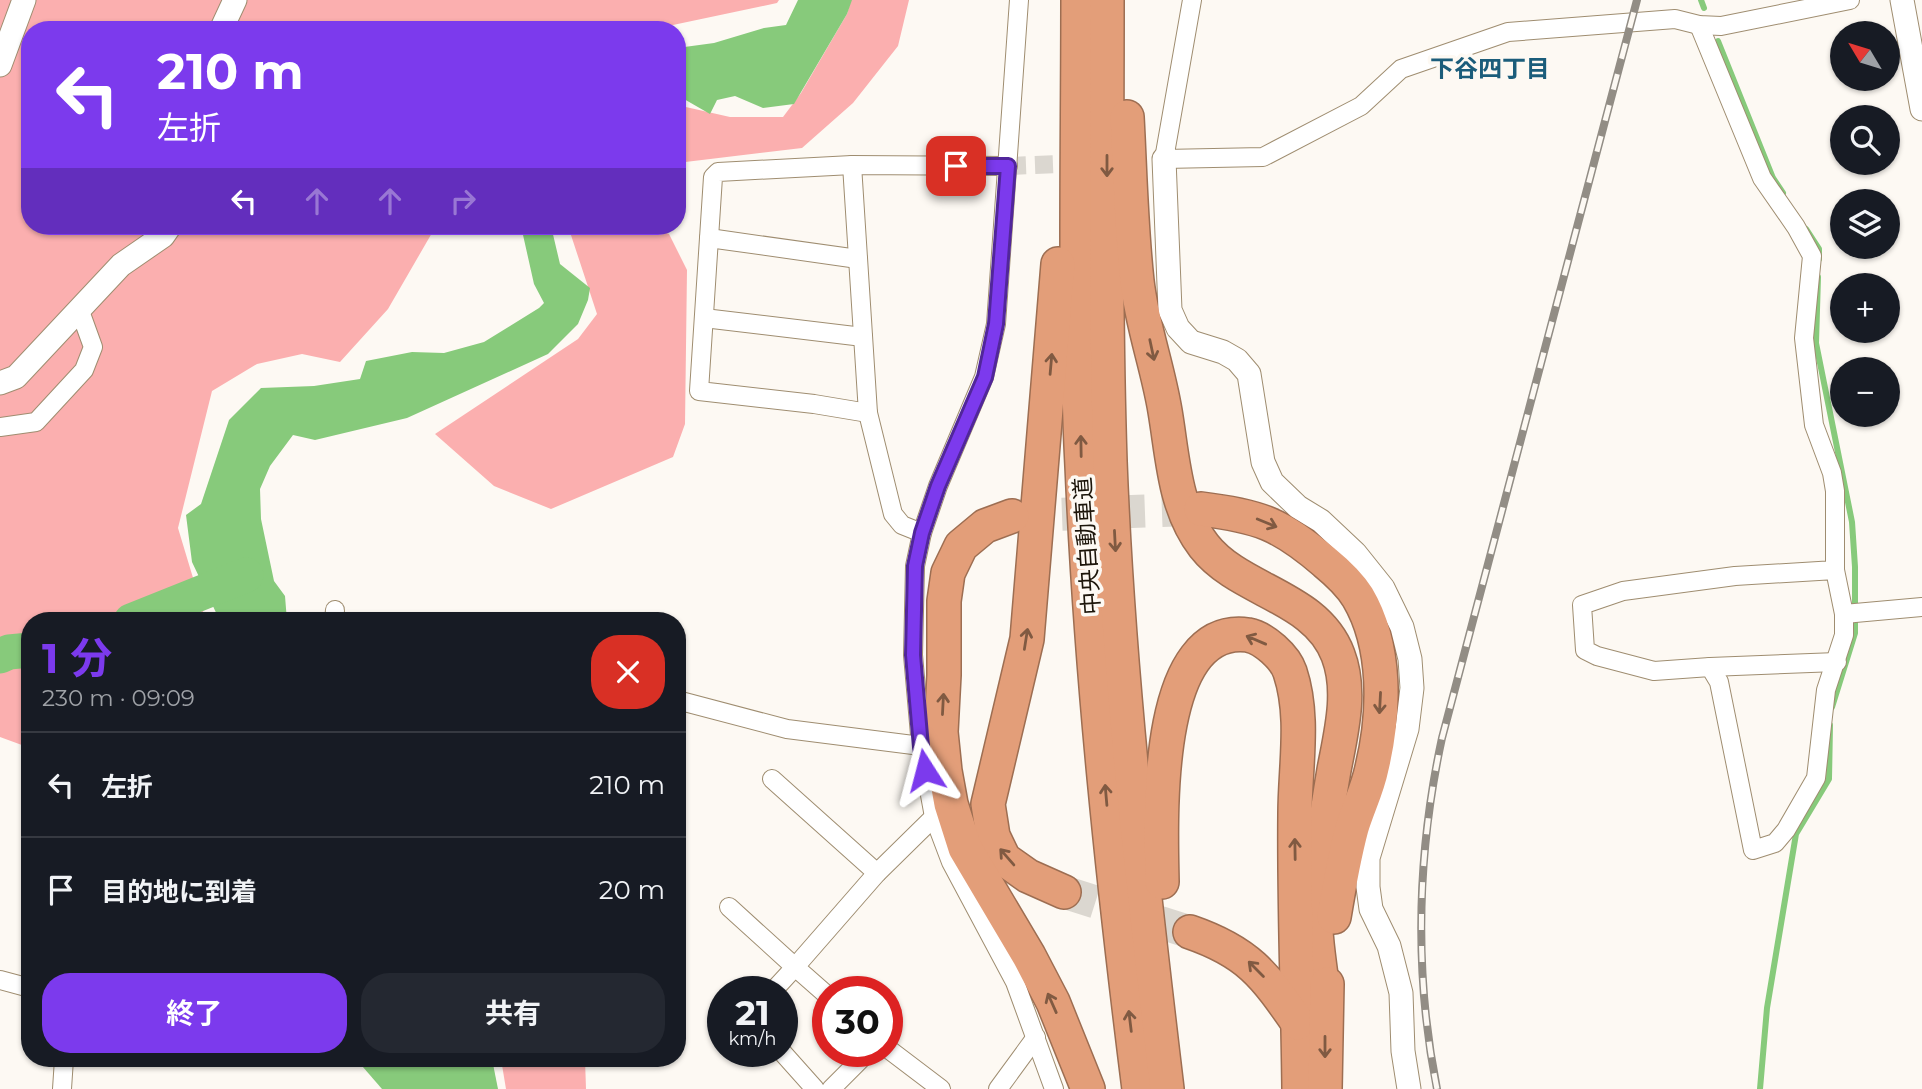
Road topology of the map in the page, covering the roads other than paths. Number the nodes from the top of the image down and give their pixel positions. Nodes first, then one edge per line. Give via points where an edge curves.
1 (23, 0) edge
2 (235, 0) edge
3 (1019, 0) edge
4 (1078, 0) edge
5 (1107, 0) edge
6 (1122, 0) edge
7 (1192, 0) edge
8 (1850, 0) edge
9 (1902, 0) edge
10 (225, 21) edge
11 (1699, 25) junction
12 (0, 65) edge
13 (1922, 109) edge
14 (1164, 159) junction
15 (852, 165) junction
16 (1008, 166) junction
17 (164, 235) edge
18 (709, 238) junction
19 (858, 259) junction
20 (80, 311) junction
21 (704, 318) junction
22 (863, 337) junction
23 (0, 383) edge
24 (868, 413) junction
25 (0, 428) edge
26 (1201, 509) tunnel mouth
27 (1012, 516) tunnel mouth
28 (922, 533) junction
29 (1835, 570) junction
30 (1922, 607) edge
31 (1844, 614) junction
32 (1837, 662) junction
33 (1710, 667) junction
34 (686, 702) edge
35 (921, 747) junction
36 (772, 779) dead end
37 (934, 817) junction
38 (877, 873) junction
39 (1065, 892) tunnel mouth
40 (729, 907) dead end
41 (1190, 932) tunnel mouth
42 (795, 967) junction
43 (787, 976) edge
44 (0, 980) edge
45 (812, 982) edge
46 (21, 986) edge
47 (1312, 1015) junction
48 (1037, 1037) junction
49 (903, 1060) edge
50 (63, 1067) edge
51 (795, 1067) edge
52 (853, 1067) edge
53 (62, 1089) edge
54 (815, 1089) edge
55 (831, 1089) edge
56 (941, 1089) edge
57 (998, 1089) edge
58 (1054, 1089) edge
59 (1088, 1089) edge
60 (1139, 1089) edge
61 (1167, 1089) edge
62 (1178, 1089) edge
63 (1299, 1089) edge
64 (1325, 1089) edge
65 (1409, 1089) edge

1 - 12 street
2 - 10 street
3 - 16 street
39 -> 4 highway via 1028,876 1004,859 993,836 988,804 1027,639
60 -> 4 highway, 中央自動車道 via 1114,892 1082,466
5 -> 61 highway, 中央自動車道 via 1112,489 1140,861
6 -> 47 highway via 1137,283 1181,503 1207,550 1242,577 1293,605 1327,636 1344,674 1341,732 1316,899
7 - 14 street
8 - 11 street via 1721,26
9 - 13 street
11 - 14 street via 1675,19 1508,32 1401,69 1361,106 1263,157
11 - 29 street via 1762,178 1812,256 1804,338 1814,425 1835,491
14 - 65 street via 1170,310 1178,328 1191,342 1237,360 1249,374 1263,461 1272,482 1355,553 1382,588 1402,627 1412,688 1407,729 1368,858 1368,887 1371,909 1389,946 1401,993
15 - 16 street
15 - 18 street via 718,172 713,177
15 - 19 street
16 - 28 street via 996,324 985,377
17 - 20 street via 121,265
18 - 19 street
18 - 21 street
19 - 22 street
20 - 23 street via 16,377
20 - 25 street via 93,347 84,370 36,422
21 - 22 street
21 - 24 street via 698,391
22 - 24 street
24 - 28 street via 893,514 902,525
26 -> 47 highway via 1270,523 1300,541 1357,596 1377,653 1381,686 1372,769 1344,861
59 -> 27 highway via 1053,1002 965,848 945,771 941,732 948,573 961,546 985,526
28 - 35 street via 915,566 913,655
29 - 31 street
29 - 33 street via 1735,576 1623,591 1582,606 1585,650 1597,656 1654,671
30 - 31 street
31 - 32 street
32 - 33 street
32 - 33 street via 1826,690 1816,778 1775,843 1753,850 1719,682
34 - 35 street via 787,729
35 - 37 street
36 - 38 street
37 - 38 street
37 - 48 street via 951,862 1015,982
38 - 42 street
40 - 42 street
47 -> 41 highway via 1243,957
42 - 43 street
42 - 45 street
44 - 46 street
47 -> 62 highway via 1295,815 1298,702 1289,668 1271,647 1252,636 1223,636 1197,653 1182,678 1168,732 1161,819 1164,950
47 - 63 highway
47 -> 64 highway
48 - 57 street
48 - 58 street
49 - 56 street
50 - 53 street
51 - 54 street
52 - 55 street

